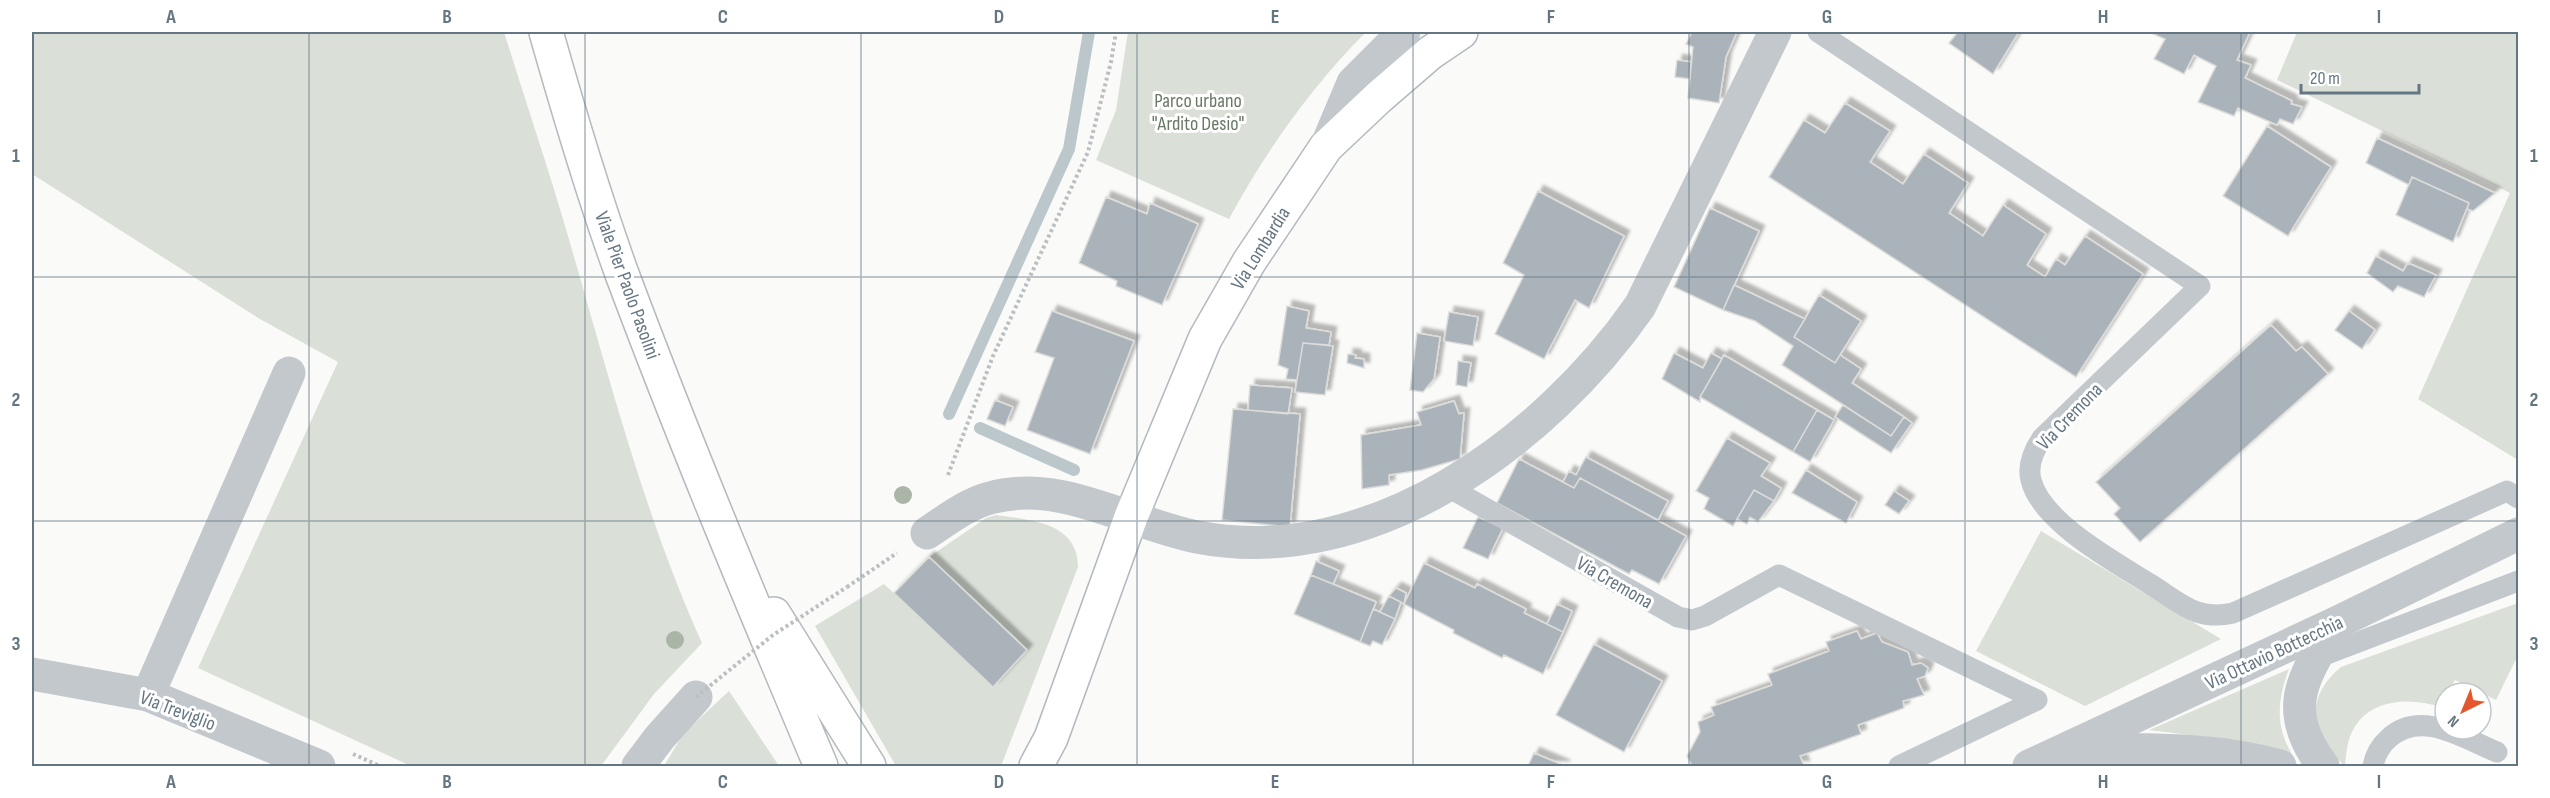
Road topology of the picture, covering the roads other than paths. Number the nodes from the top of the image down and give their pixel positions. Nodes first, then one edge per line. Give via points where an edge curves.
1 (546, 32) edge
2 (1404, 32) edge
3 (1461, 32) edge
4 (1775, 32) edge
5 (1818, 32) edge
6 (1326, 147) junction
7 (289, 374) dead end
8 (1448, 487) junction
9 (2518, 498) edge
10 (1131, 517) junction
11 (927, 533) road end
12 (723, 534) junction
13 (2518, 534) edge
14 (2518, 581) edge
15 (2416, 621) junction
16 (2336, 623) junction
17 (2314, 659) junction
18 (32, 674) edge
19 (148, 695) junction
20 (696, 697) road end
21 (1050, 752) edge
22 (2497, 752) dead end
23 (2047, 759) edge
24 (319, 766) edge
25 (638, 766) edge
26 (821, 766) edge
27 (870, 766) edge
28 (1036, 766) edge
29 (1899, 766) edge
30 (2280, 766) edge
31 (2324, 766) edge
32 (2373, 766) edge

1 - 12 main road, Viale Pier Paolo Pasolini via 622,272
2 - 6 street via 1353,83
3 - 6 main road, Via Lombardia via 1430,53
4 - 8 street via 1640,306 1615,342 1577,385 1522,434
5 - 9 lane, Via Cremona via 2200,286 2034,450 2031,480 2038,496 2084,542 2188,608 2221,615 2506,491
6 - 10 main road, Via Lombardia via 1249,262 1205,339
7 - 19 street
8 - 10 street via 1345,529 1287,541 1235,543 1195,537
8 - 29 lane, Via Cremona via 1678,617 1692,620 1705,616 1779,575 2037,700
10 - 11 street via 1065,498 1026,492 990,498 962,510
10 - 21 main road, Via Lombardia
12 - 26 main road, Viale Pier Paolo Pasolini
12 - 27 main road, Viale Pier Paolo Pasolini
13 - 16 street, Via Ottavio Bottecchia
14 - 15 lane
15 - 16 lane
15 - 17 lane
16 - 17 street
16 - 23 street, Via Ottavio Bottecchia
17 - 31 street via 2298,701 2308,743
18 - 19 street, Via Treviglio
19 - 24 street, Via Treviglio
20 - 25 street
21 - 28 main road, Via Lombardia
22 - 32 lane via 2443,729 2414,724 2397,731 2385,742 2374,757
23 - 30 street via 2209,752

